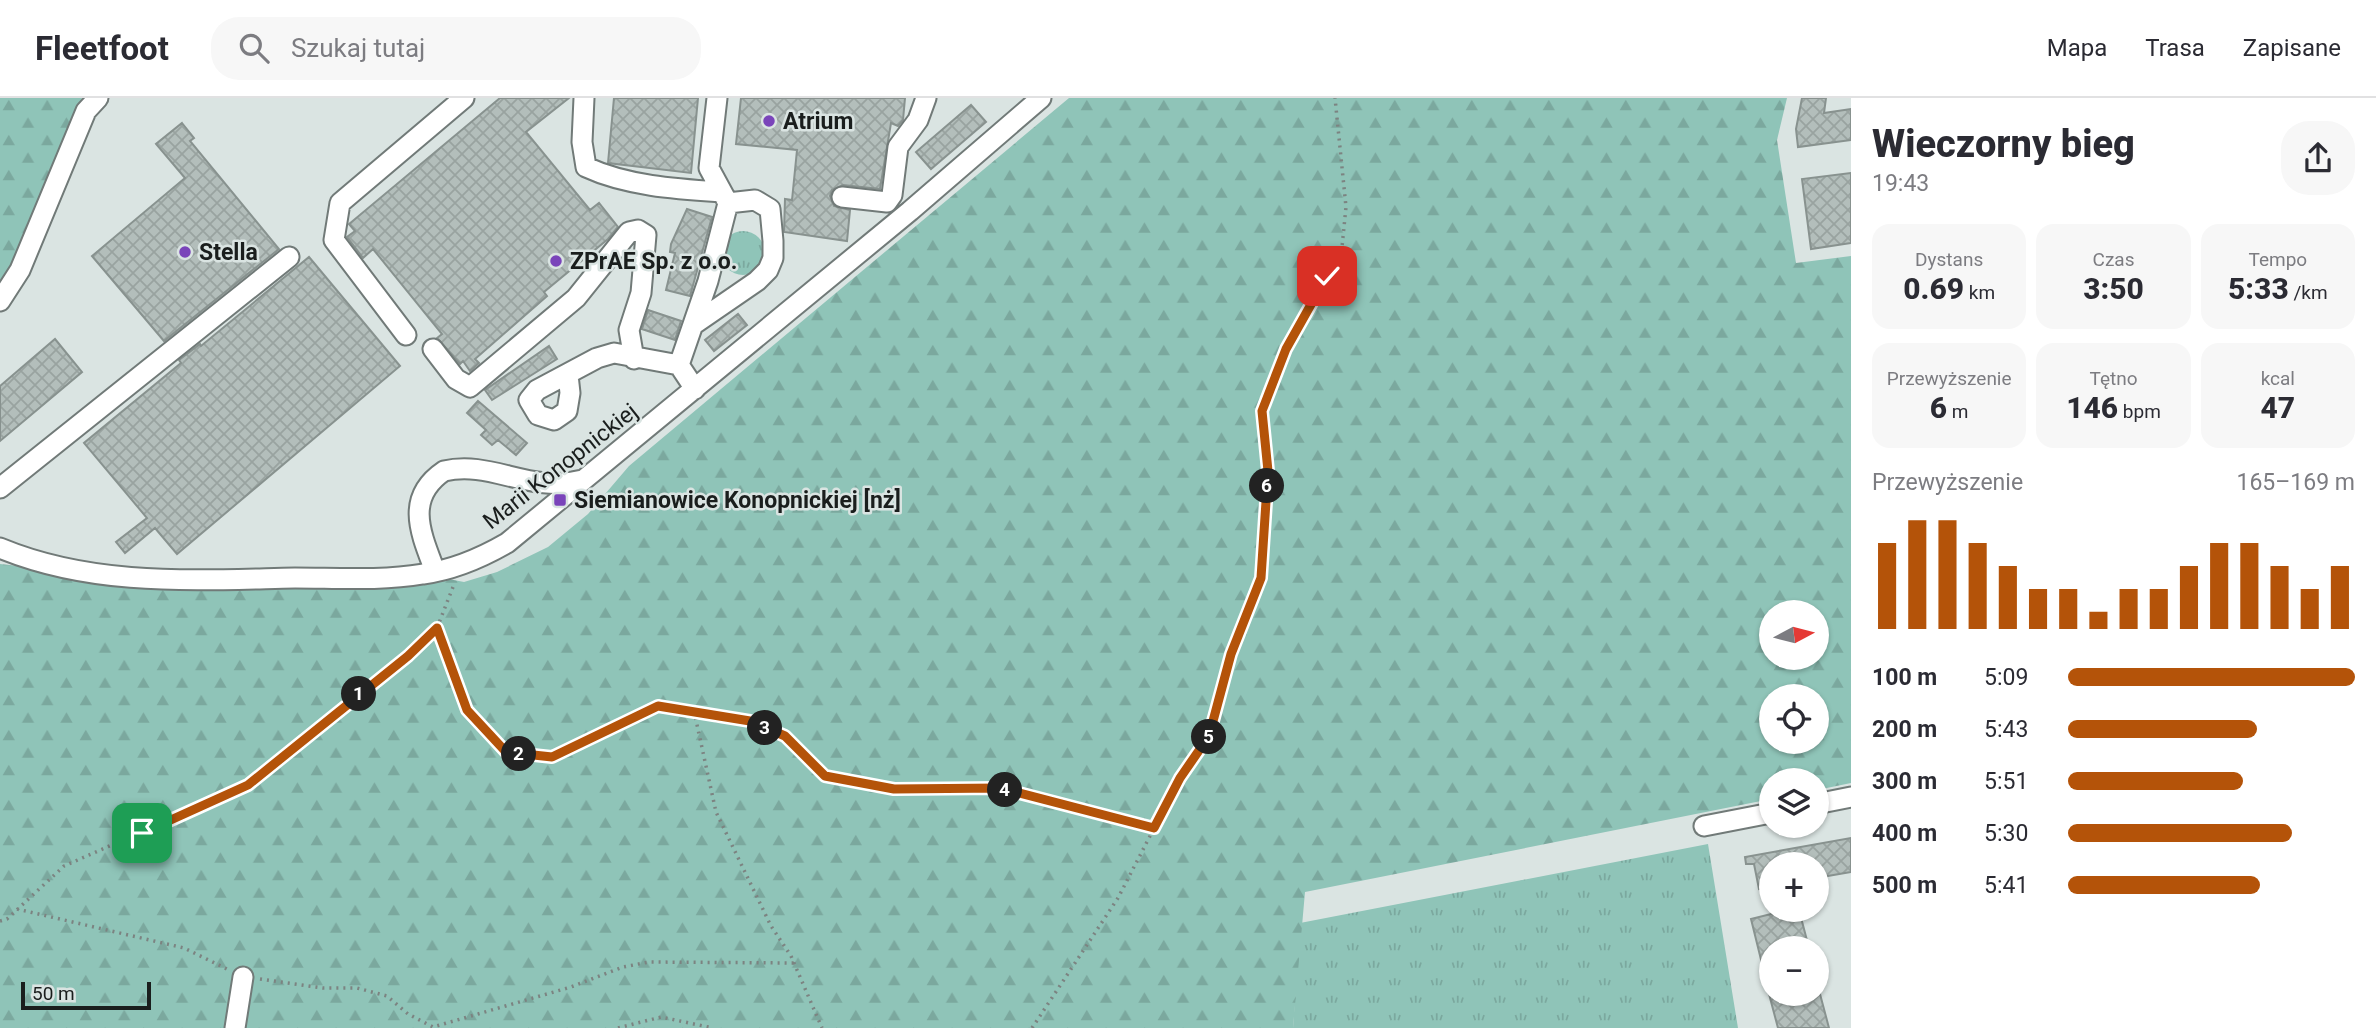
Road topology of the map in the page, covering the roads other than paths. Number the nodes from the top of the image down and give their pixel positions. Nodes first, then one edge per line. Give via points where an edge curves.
1 (98, 98) edge
2 (464, 98) edge
3 (584, 98) edge
4 (717, 98) edge
5 (926, 98) edge
6 (1041, 98) edge
7 (725, 197) junction
8 (842, 197) dead end
9 (289, 257) dead end
10 (0, 301) edge
11 (693, 325) junction
12 (406, 335) dead end
13 (433, 349) dead end
14 (634, 359) junction
15 (680, 365) junction
16 (568, 375) dead end
17 (695, 389) junction
18 (585, 479) junction
19 (0, 488) edge
20 (0, 548) edge
21 (435, 572) junction
22 (1851, 797) edge
23 (1829, 801) edge
24 (1759, 815) edge
25 (1704, 826) dead end
26 (243, 977) road end
27 (236, 1028) edge

1 - 10 street via 86,111 20,270
2 - 12 street via 340,203 334,240
3 - 7 street via 586,167 604,175
4 - 7 street via 709,169
5 - 8 street via 918,120 898,147 892,195 887,202
6 - 17 street, Marii Konopnickiej
7 - 11 street via 708,281
7 - 11 street via 755,200 770,209 773,258 757,281
9 - 19 street
11 - 15 street
13 - 14 street via 456,379 470,387 576,298 629,232 638,230 646,235 646,259 629,330
14 - 15 street
14 - 16 street via 614,353
15 - 17 street
17 - 18 street, Marii Konopnickiej
18 - 21 street, Marii Konopnickiej via 508,542
18 - 21 street via 544,485 472,469 444,471 423,491 420,503 422,536
20 - 21 street, Marii Konopnickiej via 90,574 153,581
22 - 23 street
24 - 25 street
26 - 27 street

